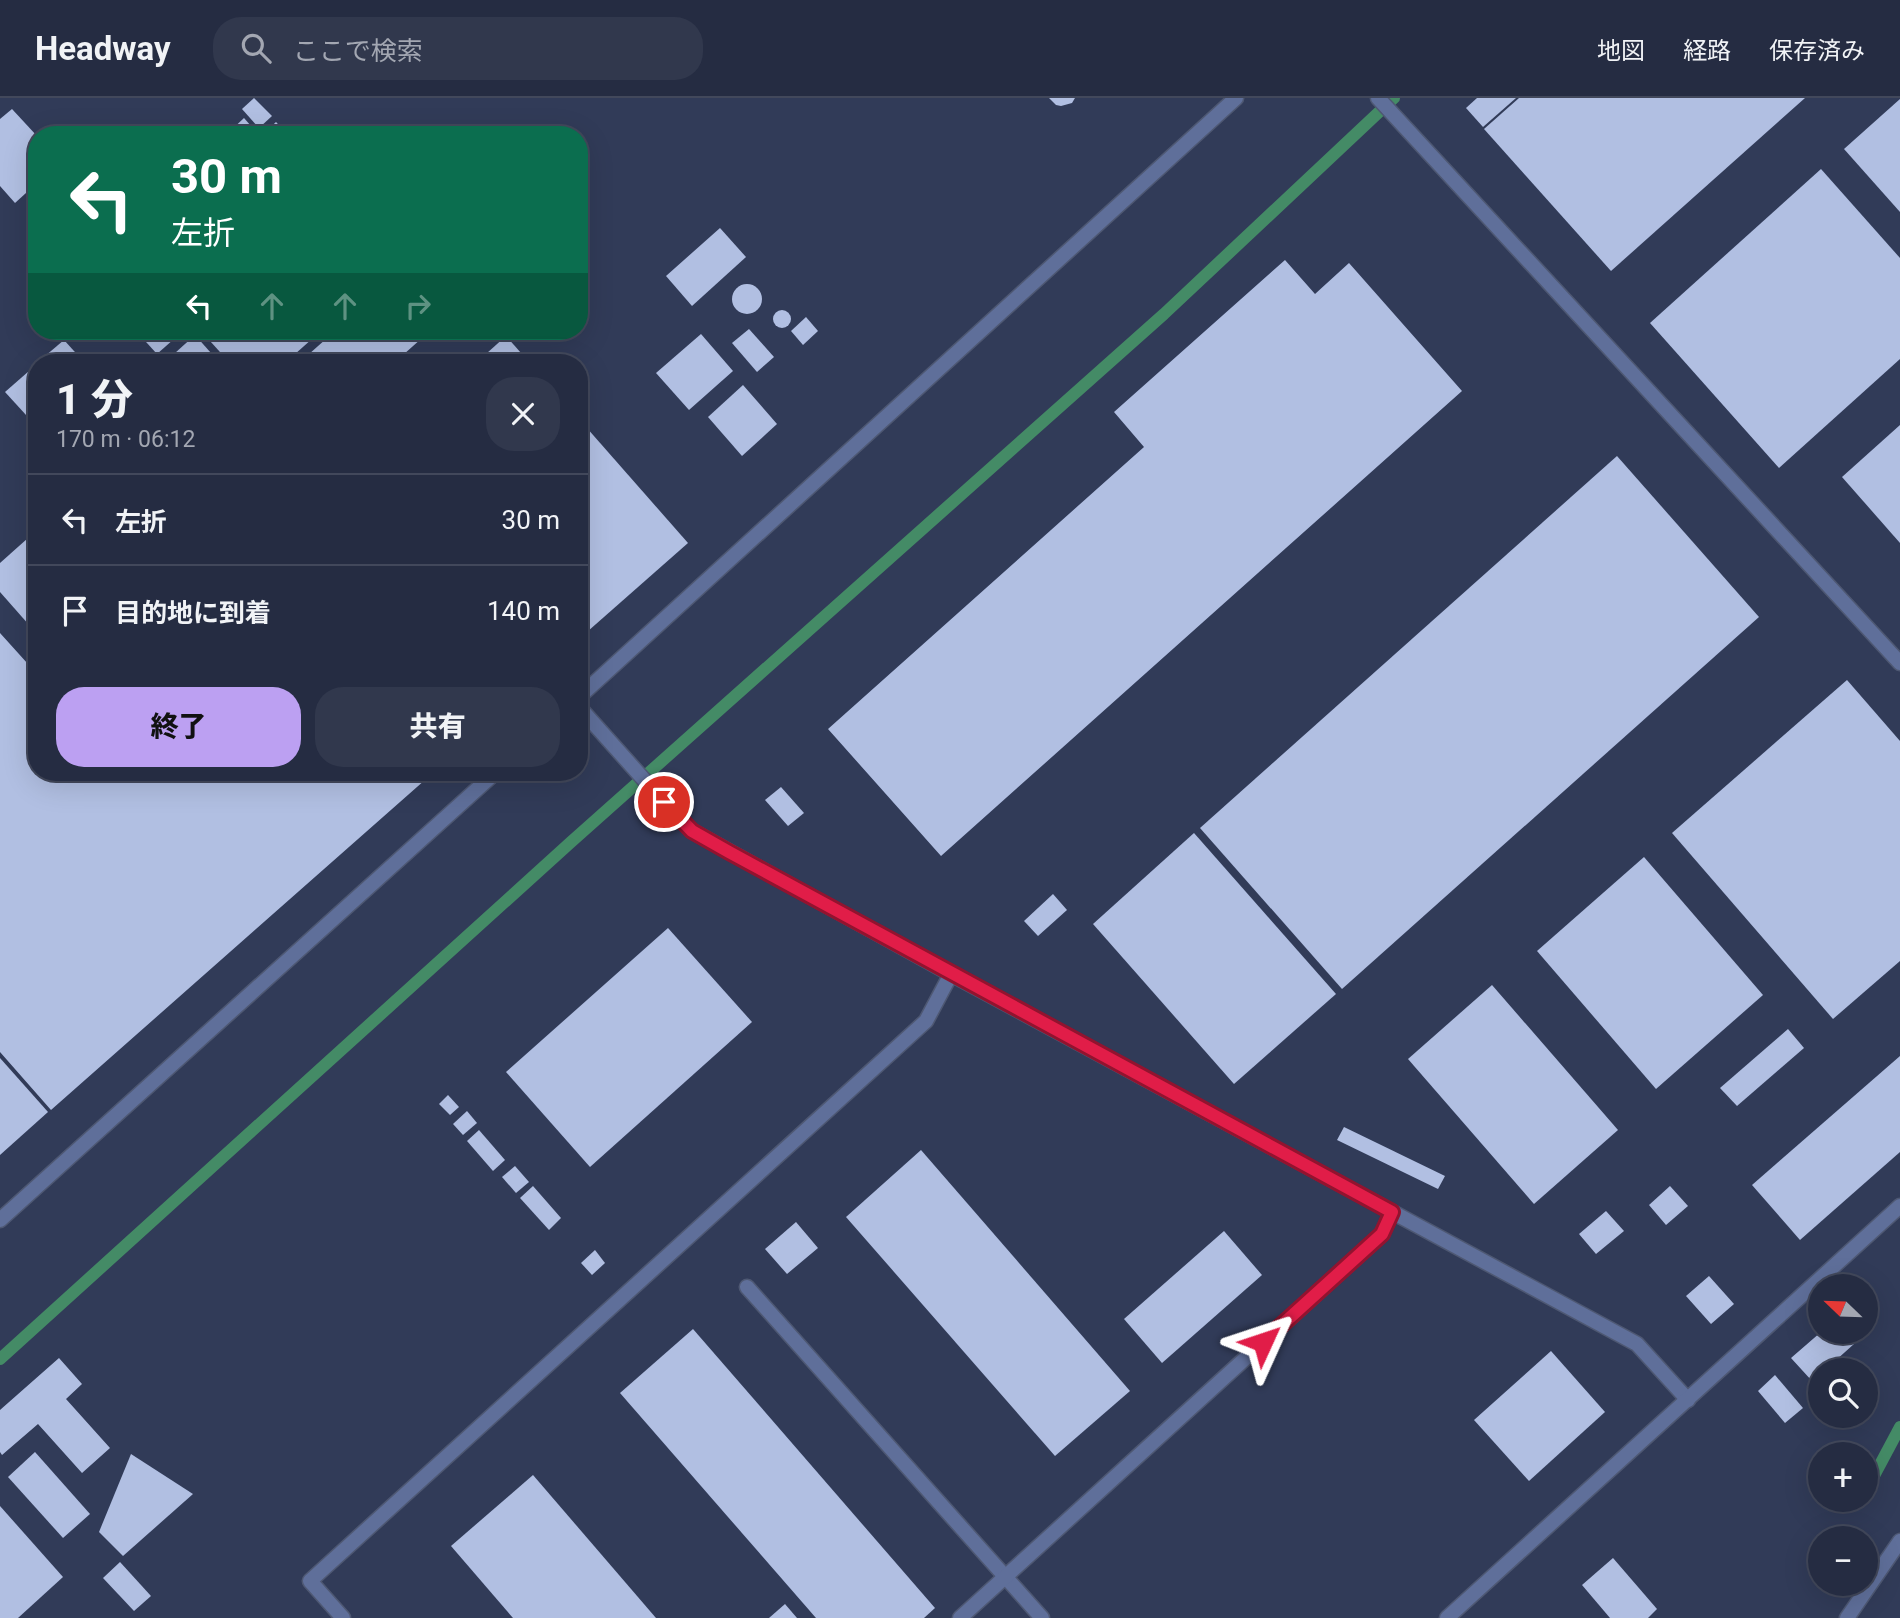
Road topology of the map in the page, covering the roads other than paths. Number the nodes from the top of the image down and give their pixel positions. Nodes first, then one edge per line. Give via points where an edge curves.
1 (1236, 98) edge
2 (1378, 98) edge
3 (1900, 663) edge
4 (588, 689) edge
5 (588, 717) edge
6 (486, 781) edge
7 (951, 974) junction
8 (1900, 1206) edge
9 (1392, 1212) junction
10 (0, 1220) edge
11 (747, 1287) dead end
12 (1688, 1400) junction
13 (1900, 1541) edge
14 (1004, 1577) junction
15 (343, 1618) edge
16 (960, 1618) edge
17 (1042, 1618) edge
18 (1447, 1618) edge
19 (1847, 1618) edge

1 - 4 street
2 - 3 street
5 - 7 street via 692,831
6 - 10 street
7 - 9 street
7 - 15 street via 926,1021 310,1581
8 - 12 street
9 - 12 street via 1637,1344
9 - 14 street via 1382,1234
11 - 14 street
12 - 18 street
13 - 19 street
14 - 16 street
14 - 17 street

